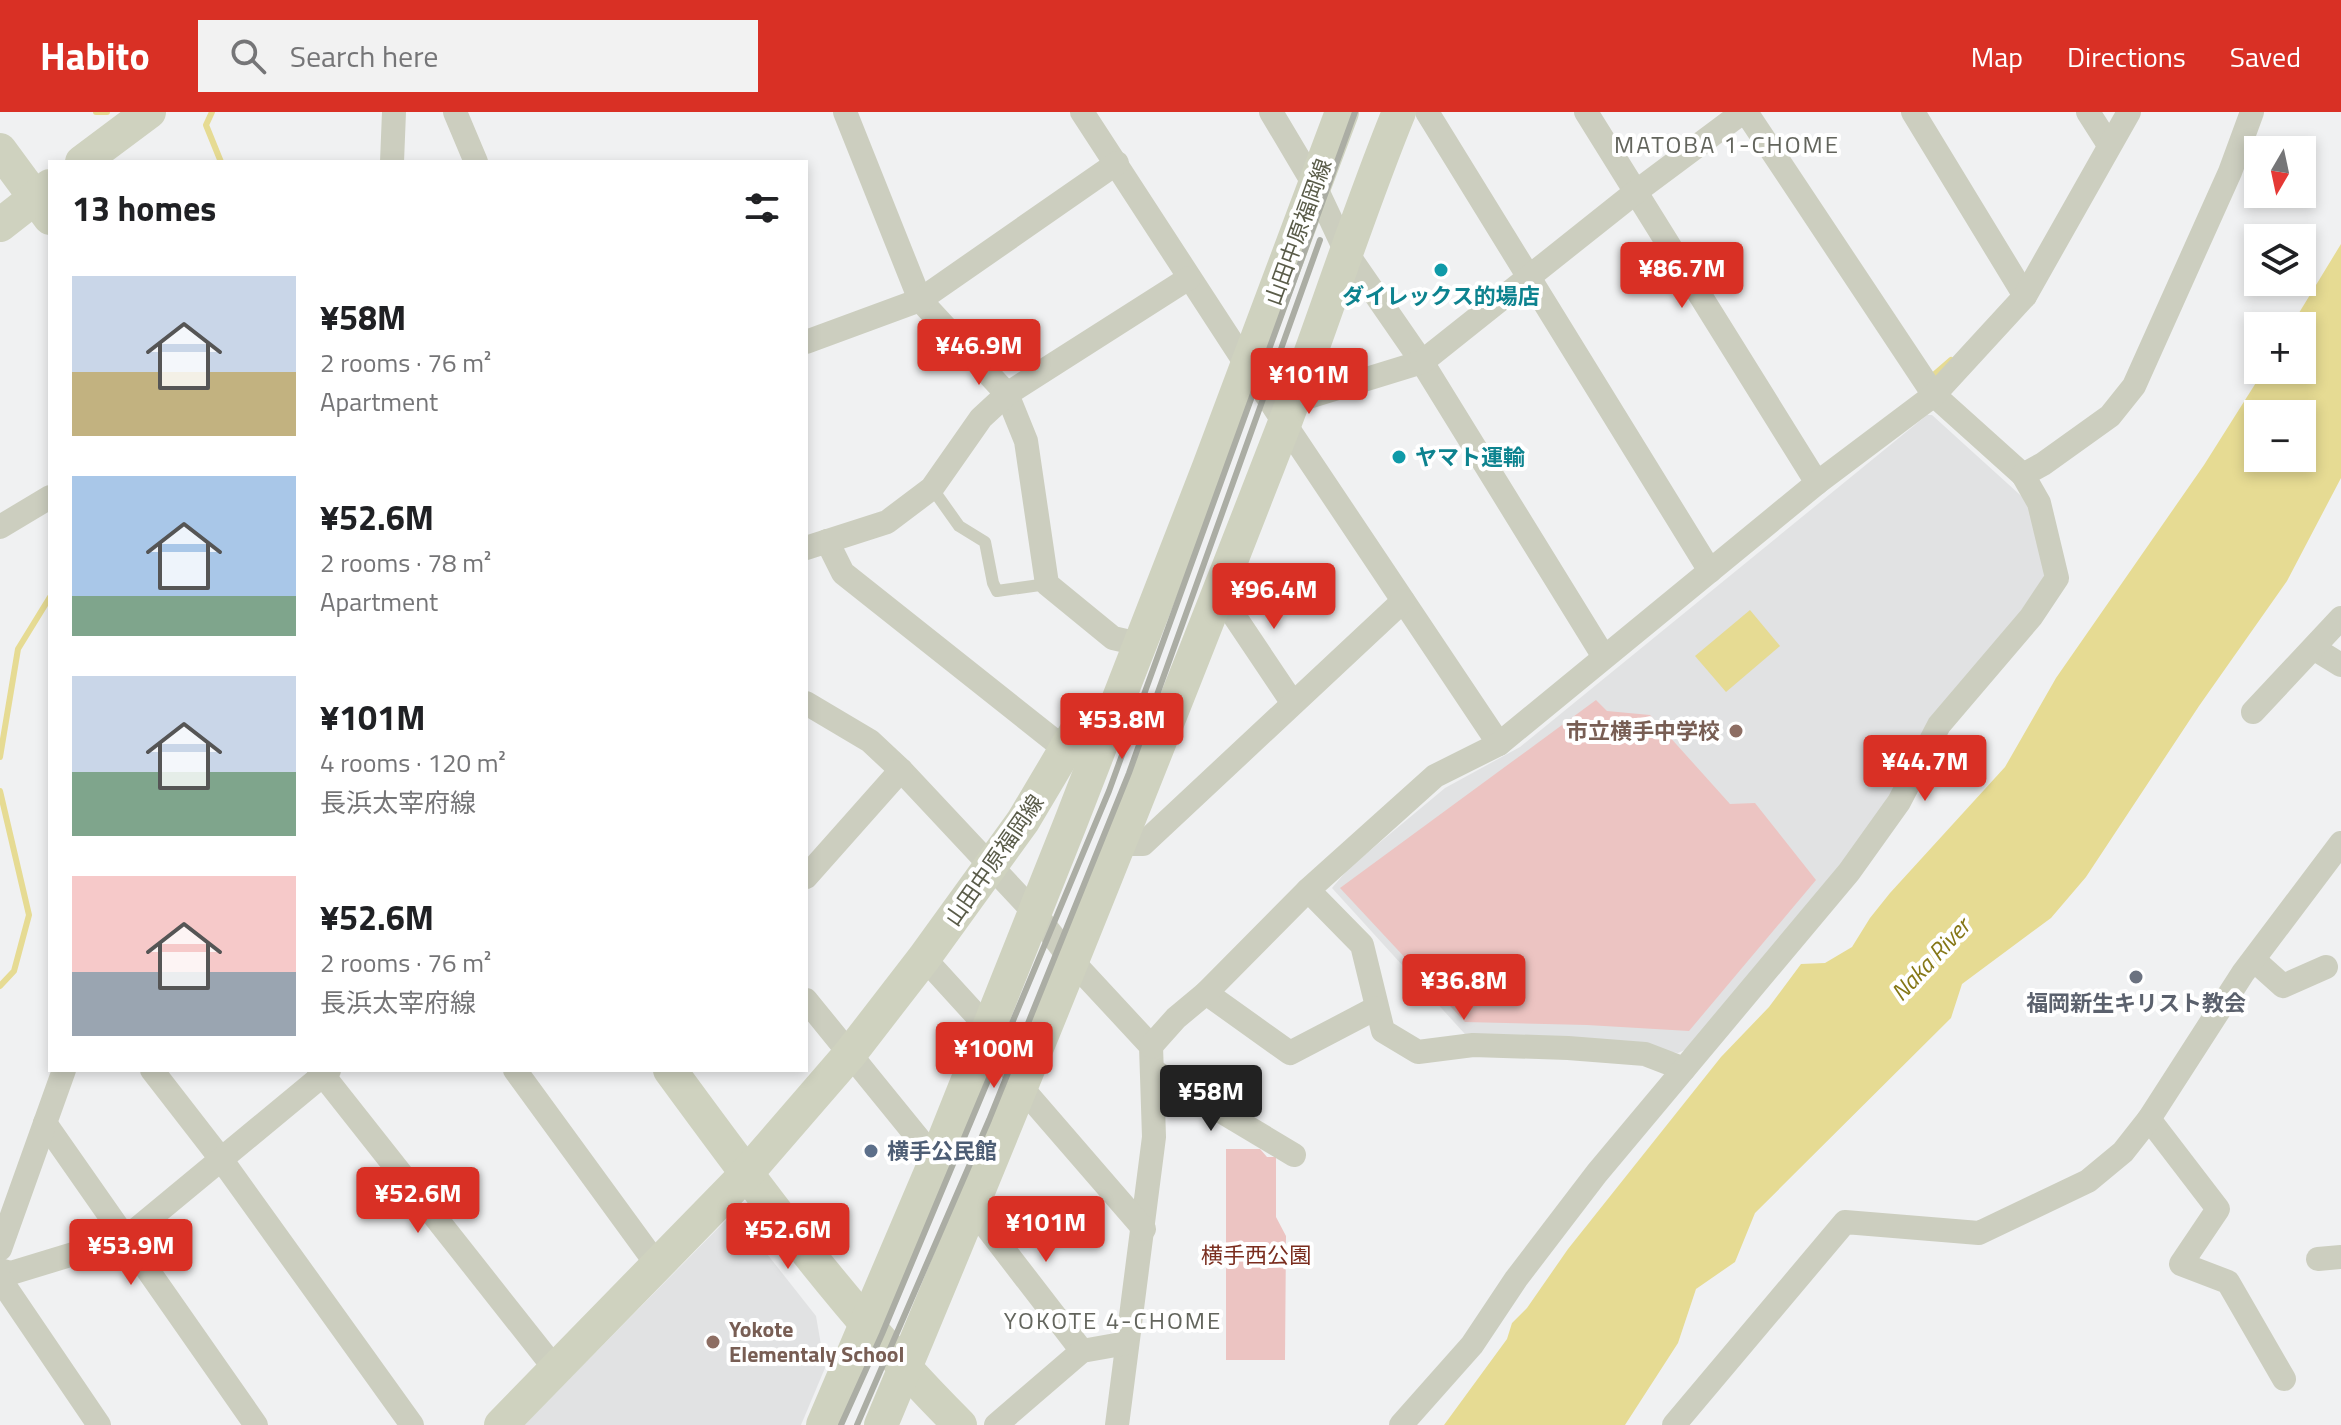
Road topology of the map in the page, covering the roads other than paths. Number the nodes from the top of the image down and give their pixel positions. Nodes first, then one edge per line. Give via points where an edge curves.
1 (149, 112) edge
2 (394, 112) edge
3 (455, 112) edge
4 (845, 112) edge
5 (1082, 112) edge
6 (1271, 112) edge
7 (1342, 112) edge
8 (1399, 112) edge
9 (1427, 112) edge
10 (1586, 112) edge
11 (1744, 112) edge
12 (1913, 112) edge
13 (2088, 112) edge
14 (2129, 112) edge
15 (2252, 112) edge
16 (2109, 145) junction
17 (0, 150) edge
18 (85, 160) edge
19 (392, 160) edge
20 (475, 160) edge
21 (1117, 163) junction
22 (1315, 186) junction
23 (1637, 191) junction
24 (45, 200) edge
25 (0, 225) edge
26 (1346, 252) junction
27 (1189, 278) junction
28 (1529, 278) junction
29 (2025, 296) junction
30 (920, 300) junction
31 (808, 341) edge
32 (1422, 362) junction
33 (1248, 365) junction
34 (1007, 394) junction
35 (1934, 395) junction
36 (1288, 413) junction
37 (2023, 475) junction
38 (1817, 483) junction
39 (932, 488) junction
40 (48, 498) edge
41 (0, 527) edge
42 (817, 544) edge
43 (1710, 571) junction
44 (1047, 584) junction
45 (1215, 600) junction
46 (1403, 601) junction
47 (2341, 618) edge
48 (1139, 644) junction
49 (2315, 649) junction
50 (1604, 657) junction
51 (2341, 665) edge
52 (1292, 702) junction
53 (808, 704) edge
54 (2253, 712) dead end
55 (1106, 730) junction
56 (1499, 744) junction
57 (1066, 750) junction
58 (901, 770) junction
59 (2341, 843) edge
60 (1120, 844) junction
61 (992, 866) junction
62 (808, 875) edge
63 (1308, 890) junction
64 (1034, 912) junction
65 (924, 958) junction
66 (2254, 960) junction
67 (1073, 962) junction
68 (2326, 967) dead end
69 (1206, 993) junction
70 (808, 1003) edge
71 (1376, 1008) junction
72 (987, 1027) junction
73 (849, 1055) junction
74 (1151, 1058) junction
75 (1684, 1069) junction
76 (63, 1072) edge
77 (154, 1072) edge
78 (324, 1072) edge
79 (516, 1072) edge
80 (671, 1072) edge
81 (1022, 1088) junction
82 (2149, 1119) junction
83 (45, 1123) junction
84 (1294, 1155) dead end
85 (221, 1159) junction
86 (936, 1160) junction
87 (746, 1174) junction
88 (971, 1207) junction
89 (1144, 1229) junction
90 (126, 1238) junction
91 (0, 1249) edge
92 (658, 1266) junction
93 (0, 1270) edge
94 (0, 1279) edge
95 (867, 1322) junction
96 (1127, 1343) junction
97 (1082, 1351) junction
98 (556, 1370) junction
99 (905, 1370) junction
100 (2284, 1379) dead end
101 (99, 1425) edge
102 (256, 1425) edge
103 (412, 1425) edge
104 (501, 1425) edge
105 (823, 1425) edge
106 (881, 1425) edge
107 (960, 1425) edge
108 (996, 1425) edge
109 (1117, 1425) edge
110 (1401, 1425) edge
111 (1674, 1425) edge

1 - 18 street
2 - 19 street
3 - 20 street
4 - 30 street
5 - 21 street
6 - 22 street
7 - 22 street, 山田中原福岡線
8 - 26 street
9 - 28 street
10 - 23 street
11 - 23 street
11 - 35 street
12 - 29 street
13 - 16 street
14 - 16 street
15 - 37 street via 2134,386 2110,416
16 - 29 street
17 - 24 street
21 - 27 street
21 - 30 street
22 - 26 street
22 - 33 street, 山田中原福岡線
23 - 28 street
23 - 38 street
24 - 25 street
26 - 32 street
26 - 36 street
27 - 33 street
27 - 34 street
28 - 32 street
28 - 43 street
29 - 35 street
30 - 31 street
30 - 34 street
32 - 36 street
32 - 50 street
33 - 36 street
33 - 48 street, 山田中原福岡線
34 - 39 street via 981,418
34 - 44 street via 1026,441
35 - 37 street
35 - 38 street
36 - 45 street
36 - 46 street
37 - 75 street via 2039,503 2067,583 1939,725 1899,802 1849,872
38 - 43 street
39 - 42 street via 887,522
39 - 44 lane via 959,526 985,542 997,591
40 - 41 street
42 - 57 street via 843,573
43 - 50 street
44 - 48 street via 1113,638
45 - 52 street via 1231,611
45 - 60 street
46 - 52 street
46 - 56 street
47 - 49 street
48 - 55 street, 山田中原福岡線
49 - 51 street
49 - 54 street
50 - 56 street
52 - 60 street via 1143,844
53 - 58 street via 870,741
55 - 57 street, 山田中原福岡線 via 1080,725
55 - 64 street
56 - 63 street via 1435,776
57 - 61 street, 山田中原福岡線
58 - 61 street
58 - 62 street
59 - 66 street
60 - 67 street
61 - 64 street
61 - 65 street, 山田中原福岡線
63 - 69 street
63 - 71 street via 1362,945
64 - 67 street
64 - 72 street
65 - 72 street
65 - 73 street, 山田中原福岡線
66 - 68 street via 2283,986
66 - 82 street
67 - 74 street
67 - 81 street
69 - 71 street via 1290,1053
69 - 74 street via 1176,1018
70 - 73 street
71 - 75 street via 1383,1031 1418,1052 1473,1045 1568,1048 1645,1054
72 - 81 street
72 - 86 street
73 - 86 street
73 - 87 street, 山田中原福岡線
74 - 84 street
74 - 89 street via 1154,1137
75 - 110 street via 1597,1173 1472,1345
76 - 83 street
77 - 85 street
78 - 85 street
78 - 98 street
79 - 92 street
80 - 87 street
81 - 88 street
81 - 89 street
82 - 100 street via 2218,1209 2181,1264 2228,1282
82 - 111 street via 2123,1152 2088,1181 1979,1233 1845,1222
83 - 90 street
83 - 91 street
85 - 90 street
85 - 103 street
86 - 95 street
87 - 92 street, 山田中原福岡線
87 - 95 street
88 - 97 street
88 - 99 street
89 - 96 street
90 - 93 street via 11,1273
90 - 102 street
92 - 98 street, 山田中原福岡線
94 - 101 street
95 - 99 street
95 - 105 street
96 - 97 street
96 - 109 street
97 - 108 street
98 - 104 street, 山田中原福岡線
99 - 106 street
99 - 107 street

